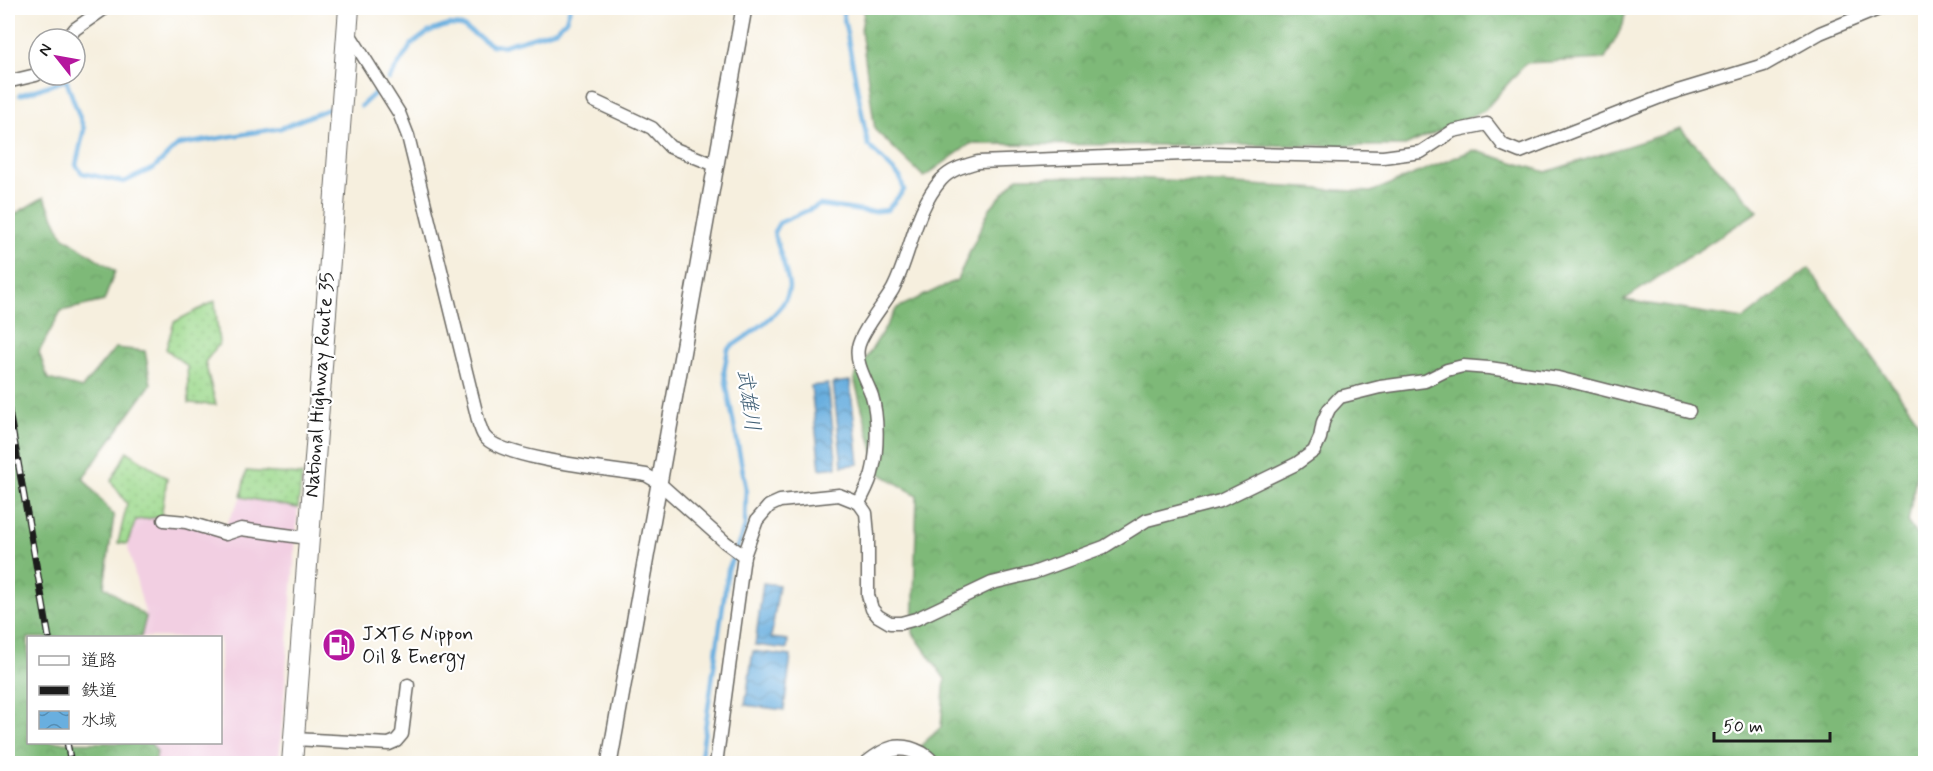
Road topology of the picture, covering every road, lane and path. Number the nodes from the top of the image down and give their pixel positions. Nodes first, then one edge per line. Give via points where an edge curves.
1 (105, 8) edge
2 (349, 8) edge
3 (744, 8) edge
4 (1881, 8) edge
5 (78, 27) edge
6 (347, 31) junction
7 (27, 77) edge
8 (11, 81) dead end
9 (594, 101) dead end
10 (715, 165) junction
11 (1689, 411) dead end
12 (658, 482) junction
13 (859, 503) junction
14 (164, 520) dead end
15 (308, 538) junction
16 (744, 556) junction
17 (408, 685) dead end
18 (294, 739) junction
19 (292, 764) edge
20 (609, 764) edge
21 (716, 764) edge
22 (867, 764) edge
23 (932, 764) edge

1 - 5 street
2 - 6 highway, National Highway Route 35
3 - 10 street
4 - 13 street via 1820,33 1764,65 1668,94 1520,152 1503,145 1487,124 1453,131 1421,152 1383,157 1211,153 978,162 962,166 942,180 921,212 892,289 858,349 873,399 876,431 873,471
6 - 12 street via 399,113 408,136 485,437 522,455 646,475
6 - 15 highway, National Highway Route 35
7 - 8 street
9 - 10 street via 652,128 670,147
10 - 12 street
11 - 13 street via 1558,378 1489,368 1463,366 1425,381 1380,387 1340,398 1329,409 1314,451 1220,501 1147,520 1104,548 992,583 900,623 890,623 872,609 868,595 866,513
12 - 16 street
12 - 20 street
13 - 16 street via 839,495 780,501 769,506 757,520
14 - 15 street via 226,534 241,528
15 - 18 highway, National Highway Route 35
16 - 21 street
17 - 18 street via 402,734 396,741 388,744
18 - 19 highway, National Highway Route 35
22 - 23 street via 895,747 912,749

